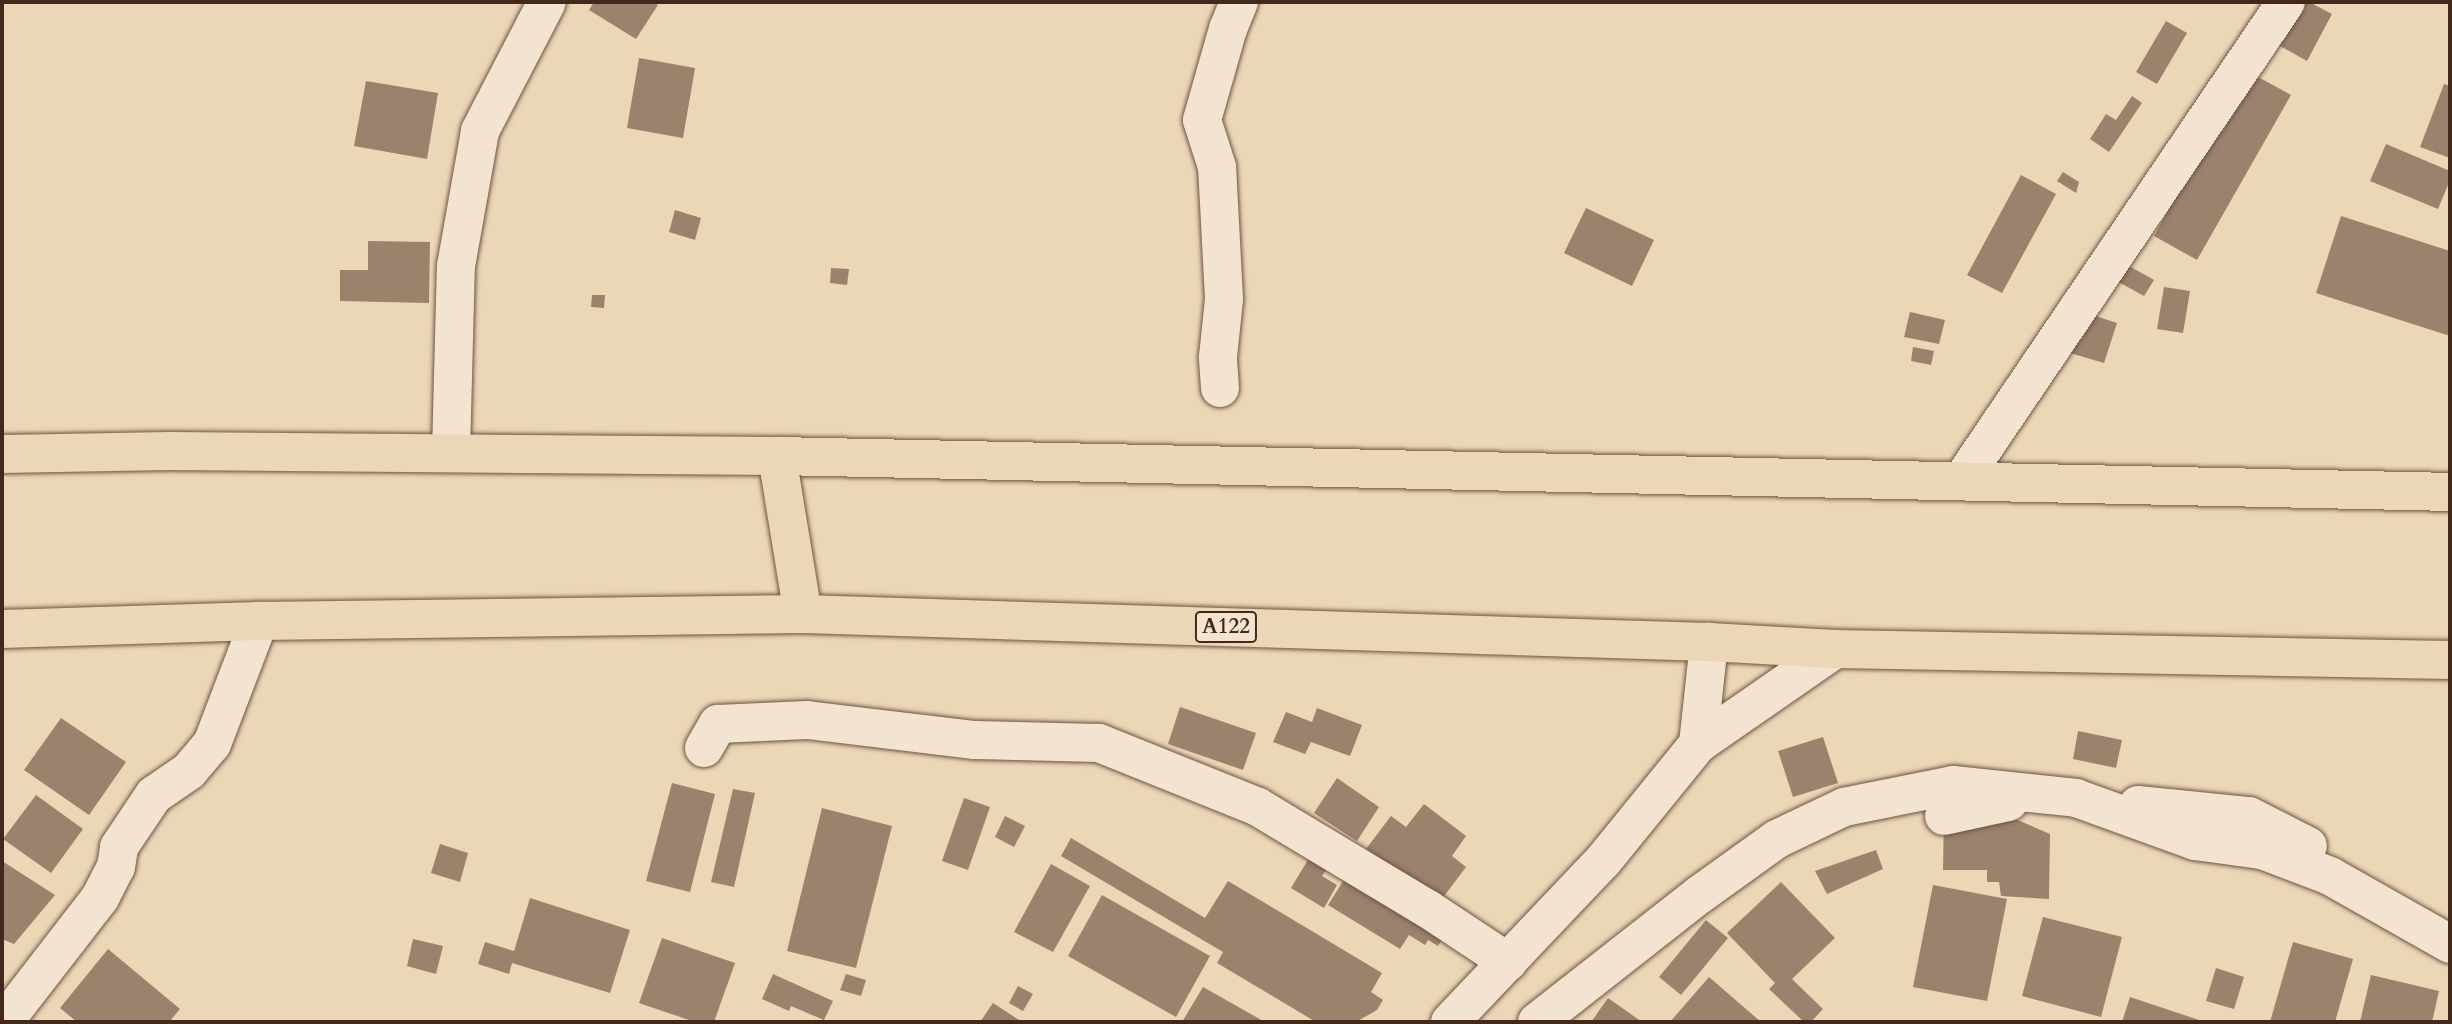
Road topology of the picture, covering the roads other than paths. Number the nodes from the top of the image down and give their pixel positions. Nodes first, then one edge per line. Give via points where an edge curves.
1 (547, 2) edge
2 (1239, 2) edge
3 (2286, 2) edge
4 (1220, 388) dead end
5 (451, 453) junction
6 (2, 454) edge
7 (777, 456) junction
8 (1962, 480) junction
9 (2450, 492) edge
10 (803, 614) junction
11 (259, 621) junction
12 (2, 629) edge
13 (1709, 642) junction
14 (1835, 649) junction
15 (2450, 660) edge
16 (1698, 744) junction
17 (704, 748) dead end
18 (2039, 795) junction
19 (1944, 816) dead end
20 (2450, 918) edge
21 (2450, 944) edge
22 (1508, 962) junction
23 (4, 1022) edge
24 (1450, 1022) edge
25 (1537, 1022) edge

1 - 5 street via 480,131 456,266
2 - 4 street via 1202,120 1217,167 1224,299
3 - 8 street
5 - 6 highway
5 - 7 highway
7 - 8 highway
7 - 10 highway
8 - 9 highway
10 - 11 highway, A122
10 - 13 highway, A122
11 - 12 highway, A122
11 - 23 street via 212,744 189,771 154,794 119,847 116,867 100,898
13 - 14 highway, A122
13 - 16 street
14 - 15 highway, A122
14 - 16 street
16 - 22 street via 1603,861
17 - 22 street via 718,724 807,720 975,740 1099,743 1258,807
18 - 19 street
18 - 20 street via 2249,816
18 - 21 street via 2076,799 2194,841 2262,850 2330,876
18 - 25 street via 1953,785 1844,807 1777,839
22 - 24 street

